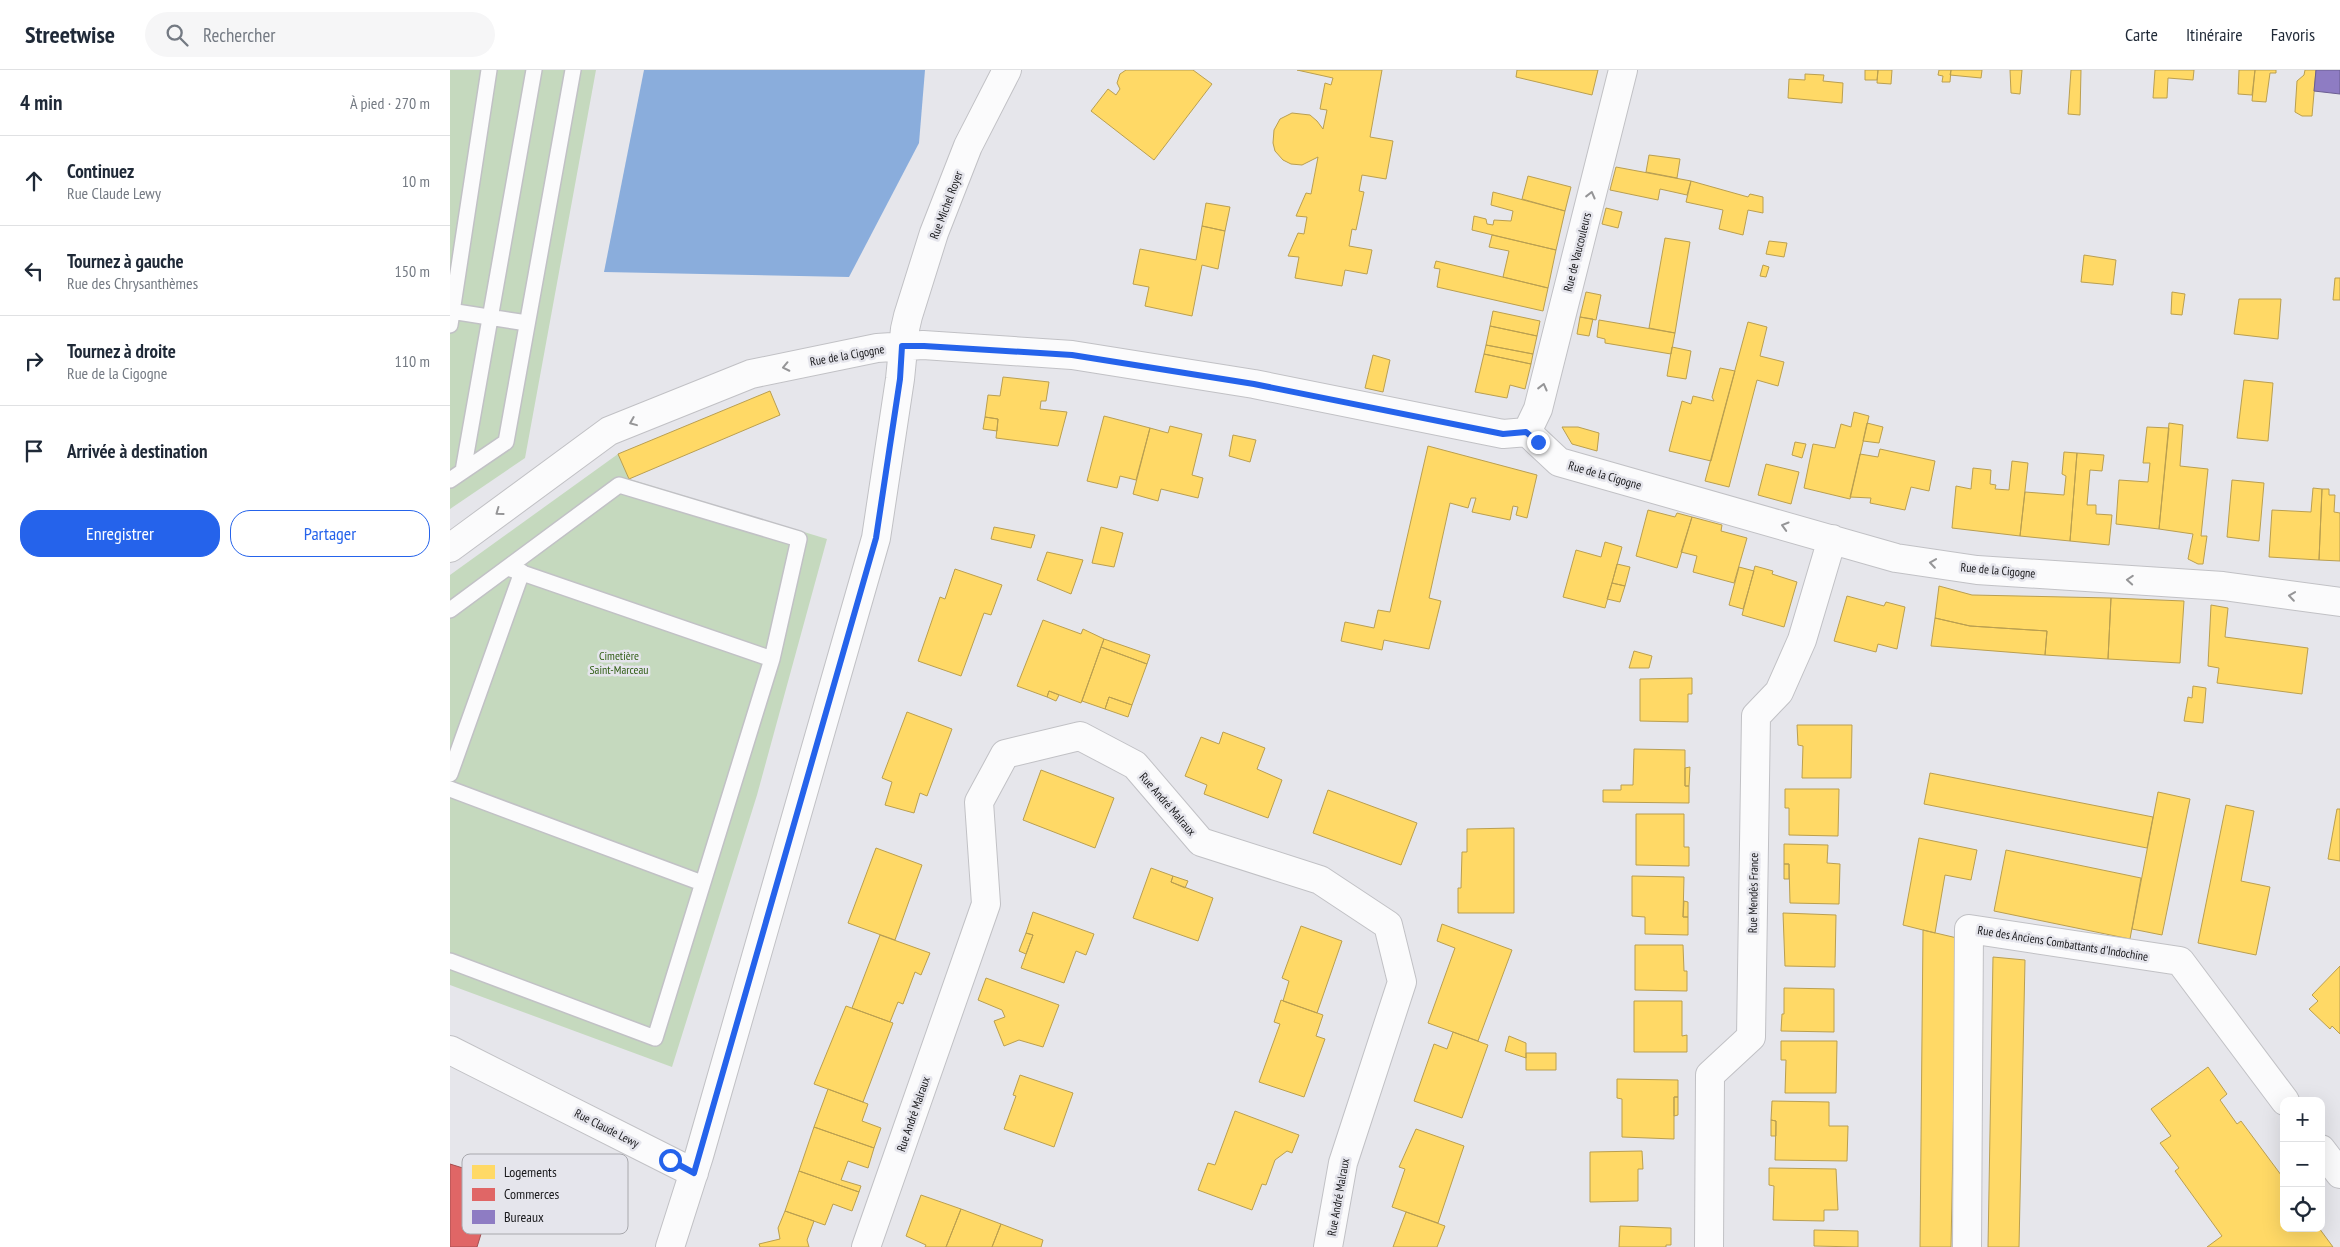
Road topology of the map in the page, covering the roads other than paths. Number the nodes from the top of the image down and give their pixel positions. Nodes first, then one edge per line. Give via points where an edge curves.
1 (489, 70) edge
2 (534, 70) edge
3 (573, 70) edge
4 (1007, 70) edge
5 (1623, 70) edge
6 (451, 316) edge
7 (490, 317) junction
8 (528, 323) junction
9 (902, 346) junction
10 (1526, 432) junction
11 (456, 476) edge
12 (1832, 540) junction
13 (450, 548) edge
14 (515, 570) junction
15 (2340, 602) edge
16 (450, 610) edge
17 (772, 659) junction
18 (450, 774) edge
19 (450, 789) edge
20 (702, 883) junction
21 (450, 961) edge
22 (450, 1050) edge
23 (2282, 1097) edge
24 (2325, 1154) edge
25 (694, 1173) junction
26 (2340, 1174) edge
27 (670, 1247) edge
28 (866, 1247) edge
29 (1328, 1247) edge
30 (1709, 1247) edge
31 (1967, 1247) edge

1 - 6 lane
2 - 7 lane
3 - 8 lane
4 - 9 street, Rue Michel Royer via 968,146 934,233
10 -> 5 street, Rue de Vaucouleurs via 1538,409
6 - 7 lane
7 - 8 lane
7 - 11 lane
8 - 11 lane via 506,442
9 - 10 street, Rue de la Cigogne via 1072,355 1254,384 1503,434
9 -> 13 street, Rue de la Cigogne via 859,351 752,374 609,432
9 - 25 street, Rue Michel Royer via 876,538
12 -> 10 street, Rue de la Cigogne via 1559,462
15 -> 12 street, Rue de la Cigogne via 2223,586 1977,570 1896,558
12 - 30 street, Rue Mendès France via 1802,640 1779,692 1756,716 1751,1037 1710,1075
14 - 16 lane
14 - 17 lane
14 - 17 lane via 619,485 799,540
14 - 18 lane
17 - 20 lane
19 - 20 lane
20 - 21 lane via 655,1038
22 - 25 street, Rue Claude Lewy
23 - 31 street, Rue des Anciens Combattants d'Indochine via 2180,961 1969,929
24 - 26 street
25 - 27 street
28 - 29 street, Rue André Malraux via 986,904 979,802 1005,754 1080,736 1134,765 1201,842 1320,880 1388,925 1402,982 1343,1163

